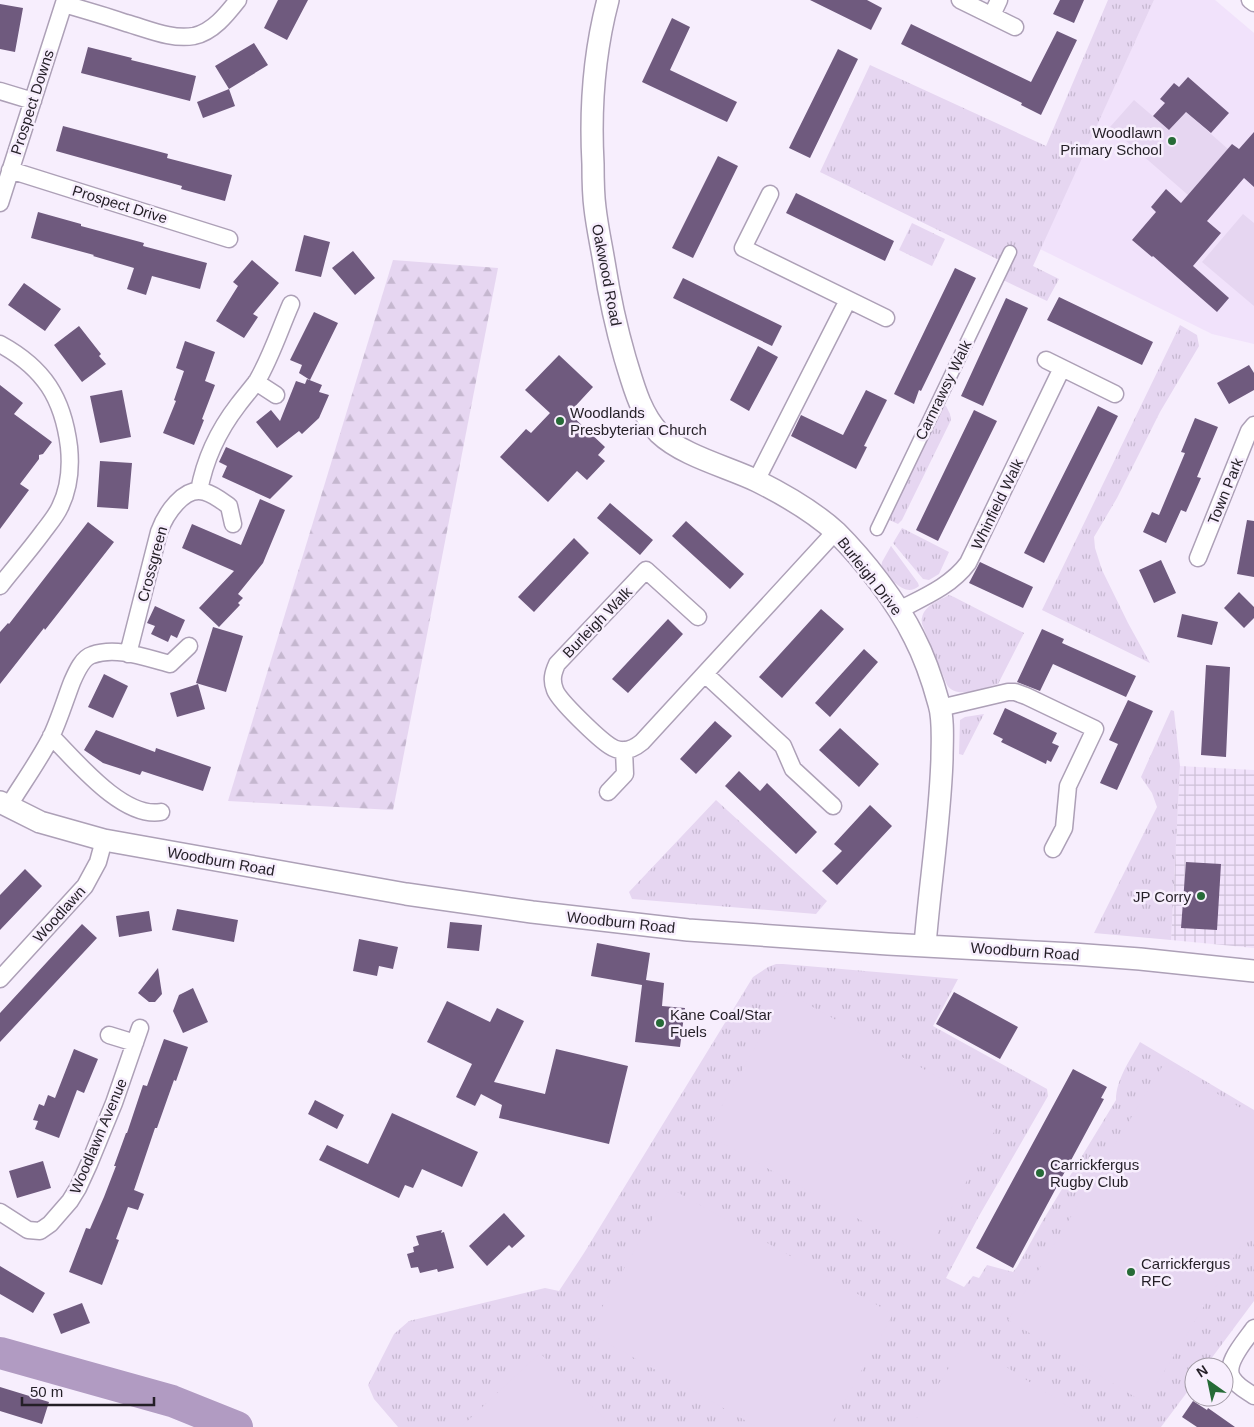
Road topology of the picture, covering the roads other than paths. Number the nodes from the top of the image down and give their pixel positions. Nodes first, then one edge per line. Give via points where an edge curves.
1 (238, 0) edge
2 (608, 0) edge
3 (960, 0) edge
4 (999, 0) edge
5 (1250, 0) edge
6 (64, 2) edge
7 (1254, 4) edge
8 (992, 16) junction
9 (1015, 26) dead end
10 (0, 91) edge
11 (33, 101) junction
12 (10, 170) junction
13 (770, 194) dead end
14 (0, 203) edge
15 (229, 239) dead end
16 (1010, 252) dead end
17 (848, 300) junction
18 (291, 304) dead end
19 (886, 318) dead end
20 (0, 344) edge
21 (1046, 360) dead end
22 (1062, 368) junction
23 (256, 382) junction
24 (1115, 394) dead end
25 (276, 395) dead end
26 (1254, 425) edge
27 (756, 481) junction
28 (199, 491) junction
29 (233, 524) dead end
30 (876, 528) dead end
31 (835, 532) junction
32 (1198, 558) dead end
33 (0, 586) edge
34 (899, 610) junction
35 (698, 616) dead end
36 (188, 646) dead end
37 (128, 654) junction
38 (704, 674) junction
39 (940, 708) junction
40 (51, 736) junction
41 (624, 750) junction
42 (608, 792) dead end
43 (4, 804) edge
44 (833, 806) dead end
45 (161, 812) dead end
46 (104, 840) junction
47 (1053, 849) dead end
48 (925, 945) junction
49 (1254, 970) edge
50 (0, 979) edge
51 (109, 1035) dead end
52 (0, 1212) edge
53 (1254, 1328) edge
54 (1254, 1396) edge

1 - 6 street via 213,27 195,36 161,33
2 - 27 street, Oakwood Road via 598,44 591,127 594,205 619,338 635,389 646,415 658,431 686,451
3 - 8 street
4 - 8 street
5 - 7 street
6 - 11 street, Prospect Downs
8 - 9 street
10 - 11 street
11 - 12 street, Prospect Downs
12 - 14 street, Prospect Downs
12 - 15 street, Prospect Drive
13 - 17 street via 743,248
16 - 30 street, Carnrawsy Walk
17 - 19 street
17 - 27 street
18 - 23 street
20 - 33 street via 33,367 54,393 65,423 70,457 68,483 60,508
21 - 22 street
22 - 24 street
22 - 34 street, Whinfield Walk via 968,563 945,585
23 - 25 street
23 - 28 street via 214,444 204,465
26 - 32 street, Town Park via 1248,431
27 - 31 street, Burleigh Drive via 805,508
28 - 29 street via 209,493 229,506
28 - 37 street, Crossgreen via 178,502 164,520
31 - 34 street, Burleigh Drive
31 - 38 street
34 - 39 street, Burleigh Drive via 920,650
35 - 41 street, Burleigh Walk via 646,570 558,664 553,682 560,698 608,745
36 - 37 street via 170,664
37 - 40 street via 107,652 88,657 77,671
38 - 41 street via 642,742
38 - 44 street via 783,746 793,769
39 - 47 street via 1015,692 1095,730 1068,786 1064,828
39 - 48 street, Burleigh Drive via 941,784
40 - 43 street
40 - 45 street via 111,794 136,809
41 - 42 street via 624,774
43 - 46 street, Woodburn Road via 40,822
46 - 48 street, Woodburn Road via 406,894 541,913 688,930
46 - 50 street, Woodlawn via 98,862 85,886
48 - 49 street, Woodburn Road
51 - 52 street, Woodlawn Avenue via 137,1036 78,1188 61,1213 40,1231 22,1227
53 - 54 street via 1233,1359 1230,1373 1237,1384

